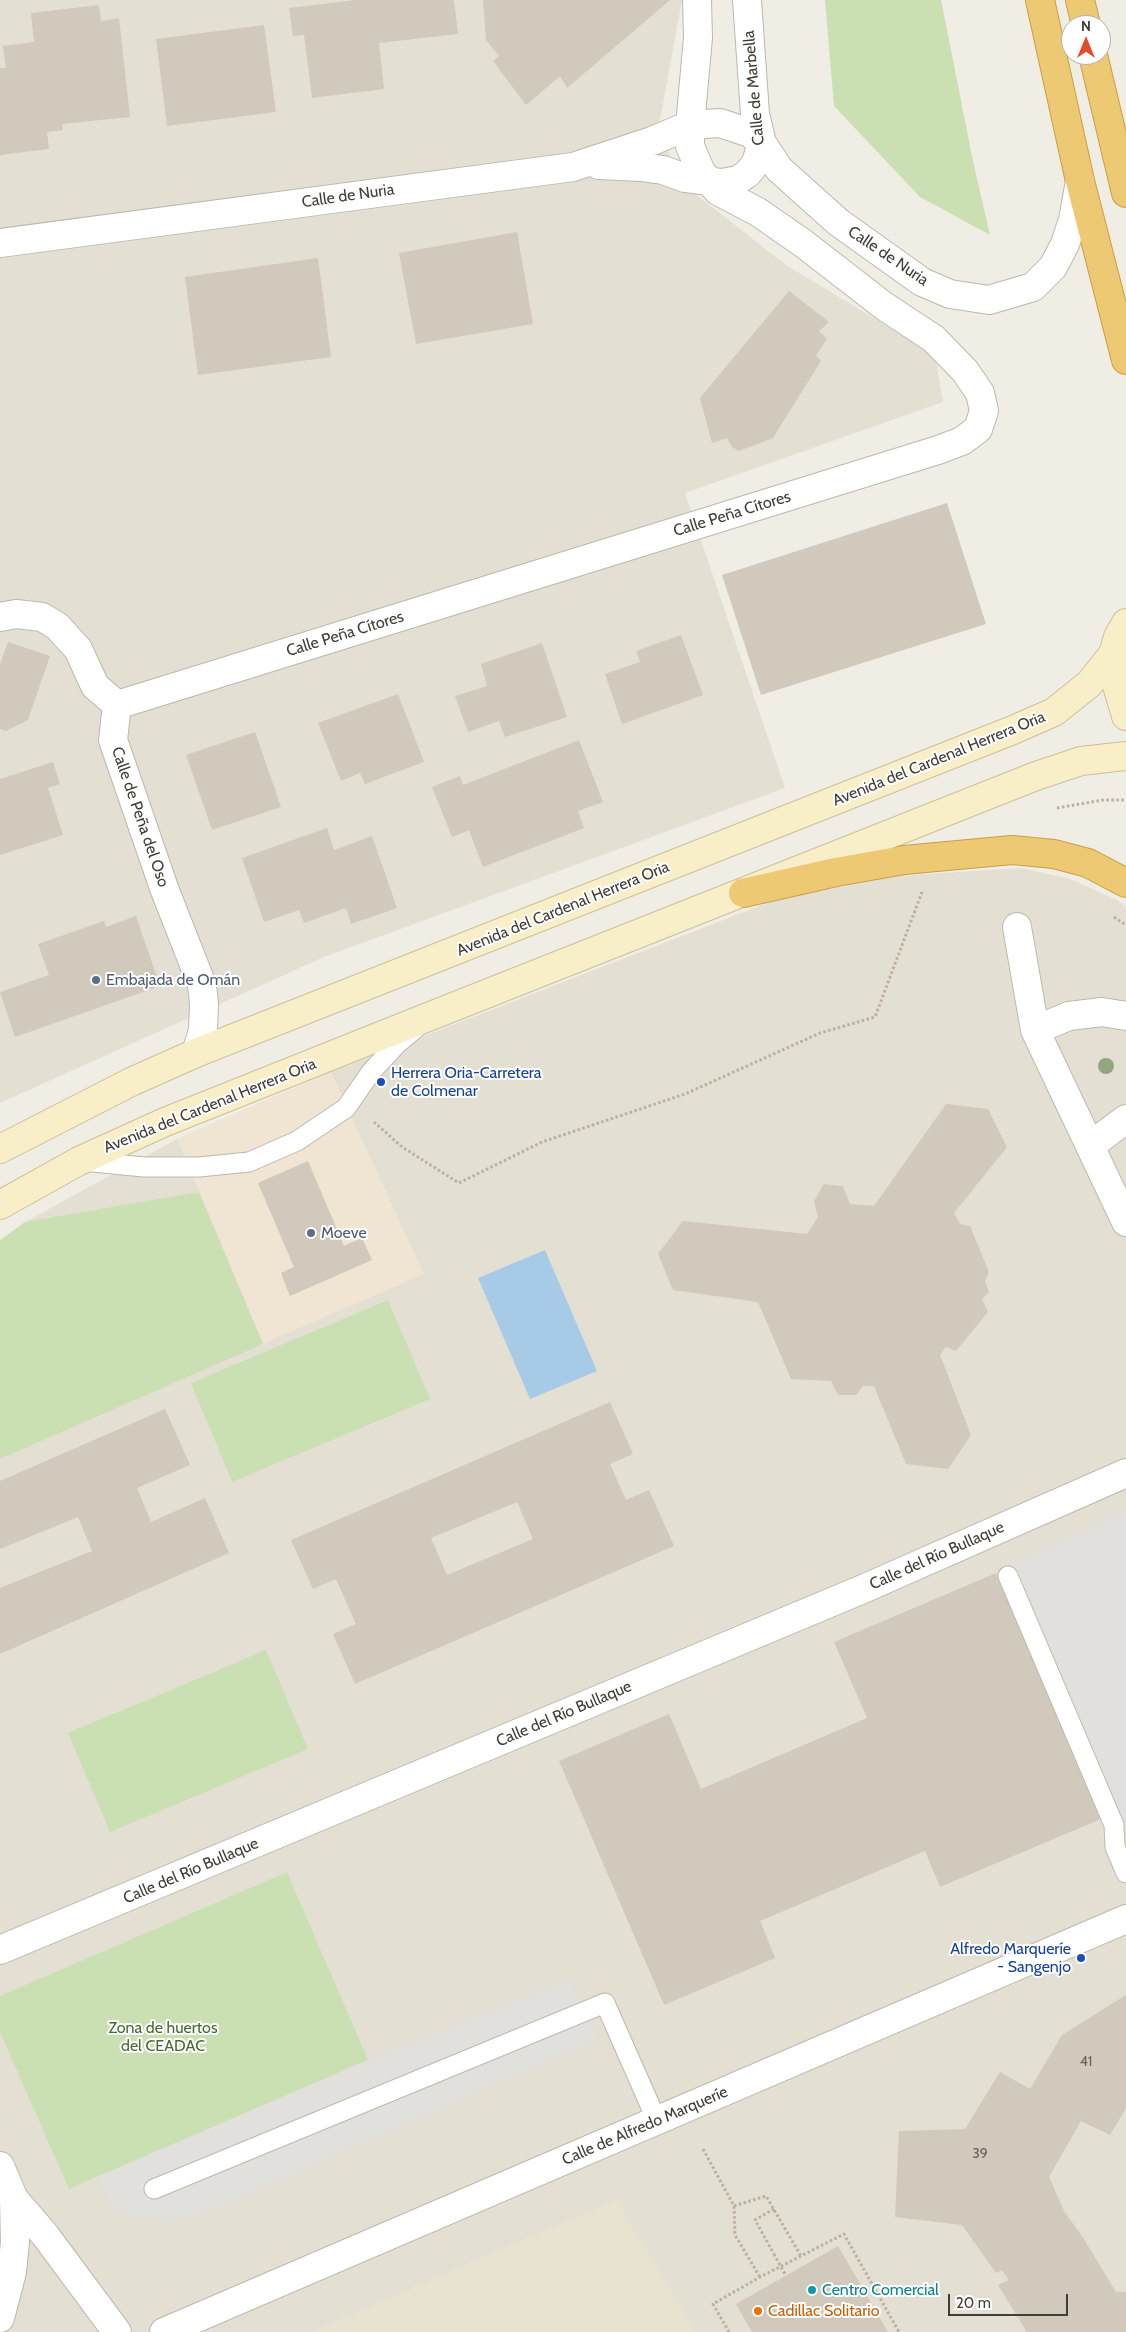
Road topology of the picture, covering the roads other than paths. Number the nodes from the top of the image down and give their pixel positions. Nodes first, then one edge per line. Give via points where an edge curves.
1 (697, 0) edge
2 (747, 0) edge
3 (1040, 0) edge
4 (1080, 0) edge
5 (1084, 15) edge
6 (1095, 65) edge
7 (690, 125) junction
8 (762, 144) junction
9 (573, 167) junction
10 (1080, 181) junction
11 (710, 182) junction
12 (1126, 193) edge
13 (0, 243) edge
14 (1126, 360) edge
15 (0, 617) edge
16 (1126, 623) edge
17 (1113, 654) junction
18 (117, 705) junction
19 (1126, 716) edge
20 (1126, 756) edge
21 (1126, 883) edge
22 (743, 893) junction
23 (1017, 928) dead end
24 (428, 1016) junction
25 (1126, 1016) edge
26 (1035, 1030) junction
27 (196, 1053) junction
28 (1126, 1119) edge
29 (1090, 1146) junction
30 (0, 1149) edge
31 (79, 1161) junction
32 (0, 1205) edge
33 (1126, 1222) edge
34 (1126, 1473) edge
35 (1008, 1576) dead end
36 (1126, 1873) edge
37 (1126, 1919) edge
38 (0, 1950) edge
39 (657, 2121) junction
40 (0, 2166) edge
41 (154, 2189) dead end
42 (14, 2198) junction
43 (0, 2318) edge
44 (117, 2332) edge
45 (164, 2332) edge

1 - 7 street via 698,38
2 - 8 street, Calle de Marbella via 756,114
3 - 10 highway
4 - 5 highway
6 - 12 highway
7 - 8 street, Calle de Nuria via 720,123 750,134
7 - 9 street, Calle de Nuria
7 - 11 street via 694,159
8 - 10 street, Calle de Nuria via 779,169 882,256 922,282 950,294 989,300 1033,287 1053,267 1073,220
8 - 11 street, Calle de Marbella via 756,163 748,173 738,180
9 - 11 street, Calle de Marbella via 641,167
9 - 13 street, Calle de Nuria
10 - 14 highway
11 - 18 street, Calle Peña Cítores via 718,191 758,212 804,244 934,340 966,371 980,393 984,411 978,429 962,441 938,450
15 - 18 street via 16,614 42,617 57,626 78,649 96,686
16 - 17 main road, Avenida del Cardenal Herrera Oria
17 - 19 main road, Avenida del Cardenal Herrera Oria via 1115,679
17 - 27 main road, Avenida del Cardenal Herrera Oria via 1089,684 1054,712 1013,730
18 - 27 street, Calle de Peña del Oso via 113,740 164,888 202,985 202,1030
20 - 22 main road, Avenida del Cardenal Herrera Oria via 1081,761 1036,776
21 - 22 highway via 1088,863 1054,854 1012,850 904,860
22 - 24 main road, Avenida del Cardenal Herrera Oria
23 - 26 street
24 - 31 main road, Avenida del Cardenal Herrera Oria via 165,1122
24 - 31 lane via 384,1058 346,1108 297,1141 249,1162 199,1167 144,1167
25 - 26 street via 1102,1012 1070,1016
26 - 29 street
27 - 30 main road, Avenida del Cardenal Herrera Oria via 122,1086
28 - 29 street
29 - 33 street
31 - 32 main road, Avenida del Cardenal Herrera Oria
34 - 38 street, Calle del Río Bullaque via 862,1589
35 - 36 lane via 1114,1825 1115,1847
37 - 39 street, Calle de Alfredo Marqueríe
39 - 41 lane via 605,2003
39 - 45 street, Calle de Alfredo Marqueríe
40 - 42 street
42 - 43 street via 12,2272
42 - 44 street

